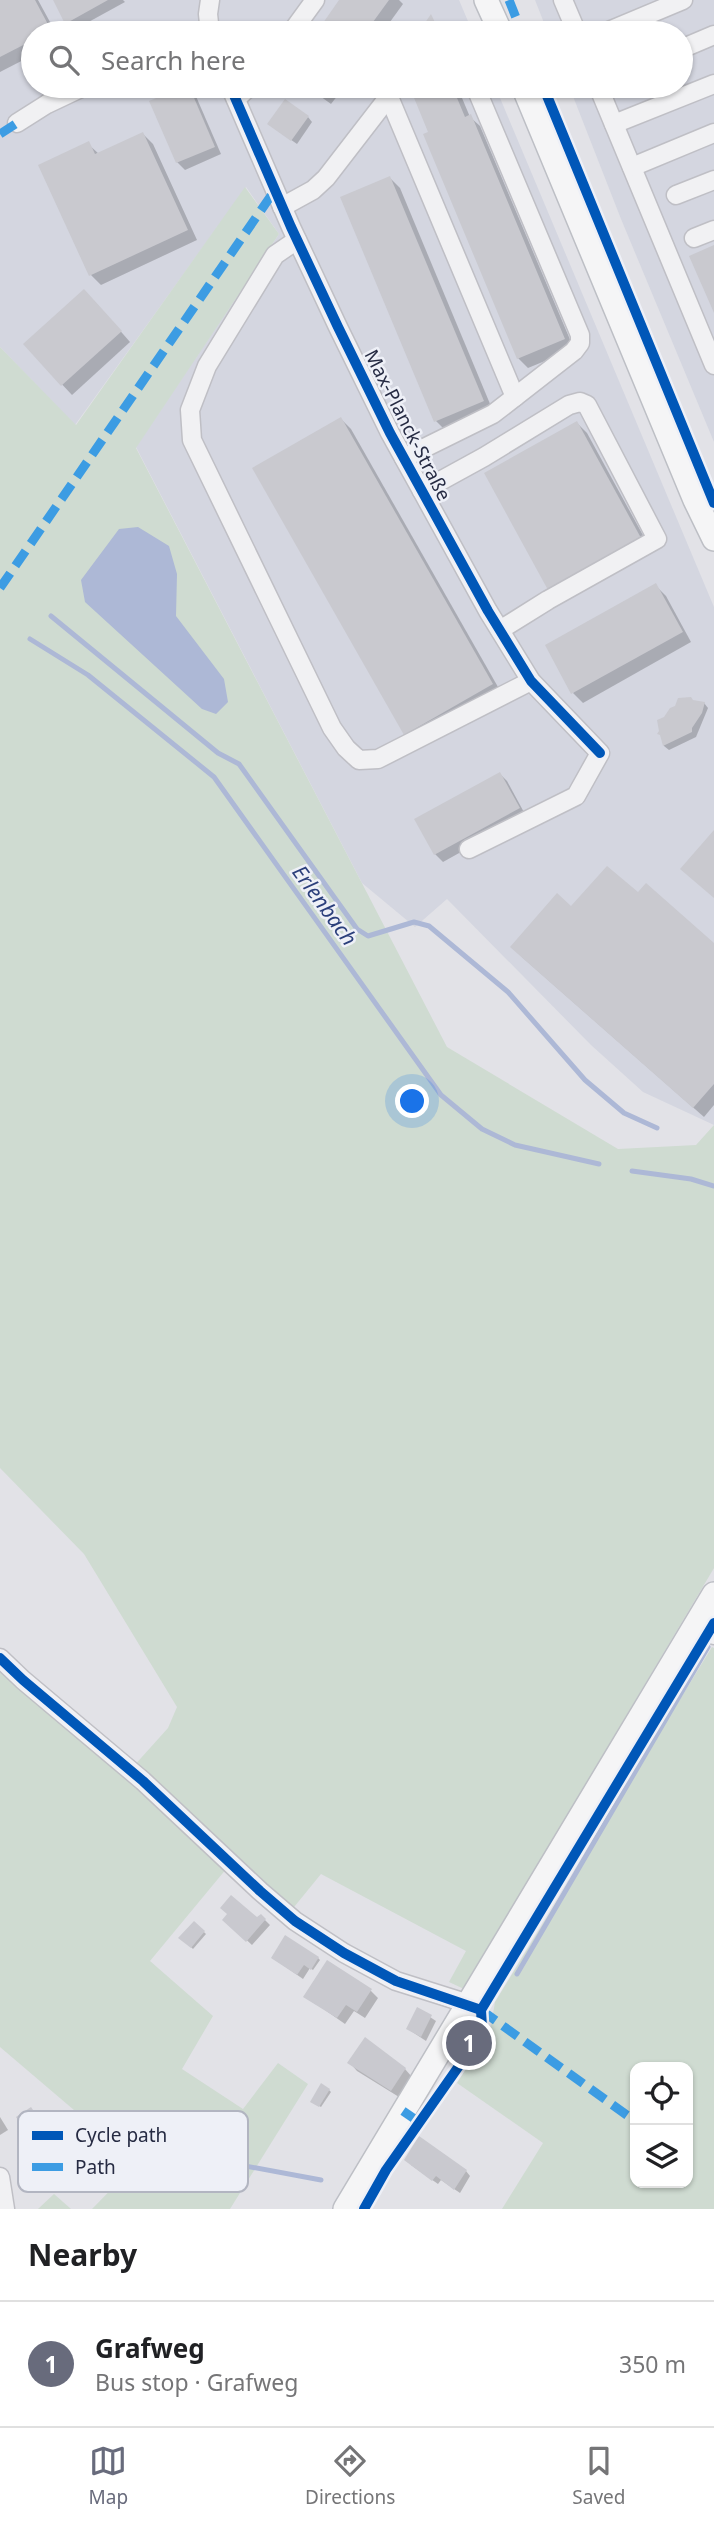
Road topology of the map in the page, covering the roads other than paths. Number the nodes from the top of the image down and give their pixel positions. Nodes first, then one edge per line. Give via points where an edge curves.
1 (210, 0) edge
2 (315, 0) edge
3 (563, 0) edge
4 (683, 0) edge
5 (488, 2) edge
6 (209, 21) edge
7 (300, 21) edge
8 (496, 21) edge
9 (572, 21) edge
10 (633, 21) edge
11 (714, 35) edge
12 (693, 44) edge
13 (714, 84) edge
14 (693, 92) edge
15 (60, 98) edge
16 (236, 98) edge
17 (388, 98) edge
18 (396, 98) edge
19 (480, 98) edge
20 (528, 98) edge
21 (603, 98) edge
22 (679, 98) edge
23 (18, 123) dead end
24 (614, 124) junction
25 (714, 133) edge
26 (632, 167) junction
27 (714, 180) edge
28 (676, 195) dead end
29 (282, 207) junction
30 (714, 230) edge
31 (694, 238) dead end
32 (297, 240) junction
33 (714, 365) edge
34 (514, 397) junction
35 (404, 458) junction
36 (422, 491) junction
37 (714, 539) edge
38 (500, 630) junction
39 (531, 681) junction
40 (469, 849) dead end
41 (714, 1594) edge
42 (705, 1631) edge
43 (0, 1657) edge
44 (469, 2004) junction
45 (0, 2177) edge
46 (5, 2209) edge
47 (345, 2209) edge

1 - 6 street
2 - 7 street
3 - 9 street
4 - 10 street
5 - 8 main road
11 - 12 street
13 - 14 street
15 - 23 street
16 - 29 street, Max-Planck-Straße
17 - 29 street via 326,178
18 - 34 street
19 - 34 street via 580,335 574,351
20 - 37 main road
21 - 24 street
22 - 24 street
24 - 26 street
25 - 26 street
26 - 33 street
27 - 28 street
29 - 32 street, Max-Planck-Straße
30 - 31 street
32 - 35 street, Max-Planck-Straße
32 - 39 street via 275,255 207,366 190,410 192,440 332,728 359,760 378,759
34 - 35 street via 493,414
35 - 36 street, Max-Planck-Straße
36 - 38 street, Max-Planck-Straße
36 - 38 street via 569,405 587,405 657,540
38 - 39 street, Max-Planck-Straße
39 - 40 street, Max-Planck-Straße via 600,753 576,796
41 - 42 main road
42 - 44 main road
43 - 44 street via 295,1921 396,1980
44 - 47 main road
45 - 46 street

